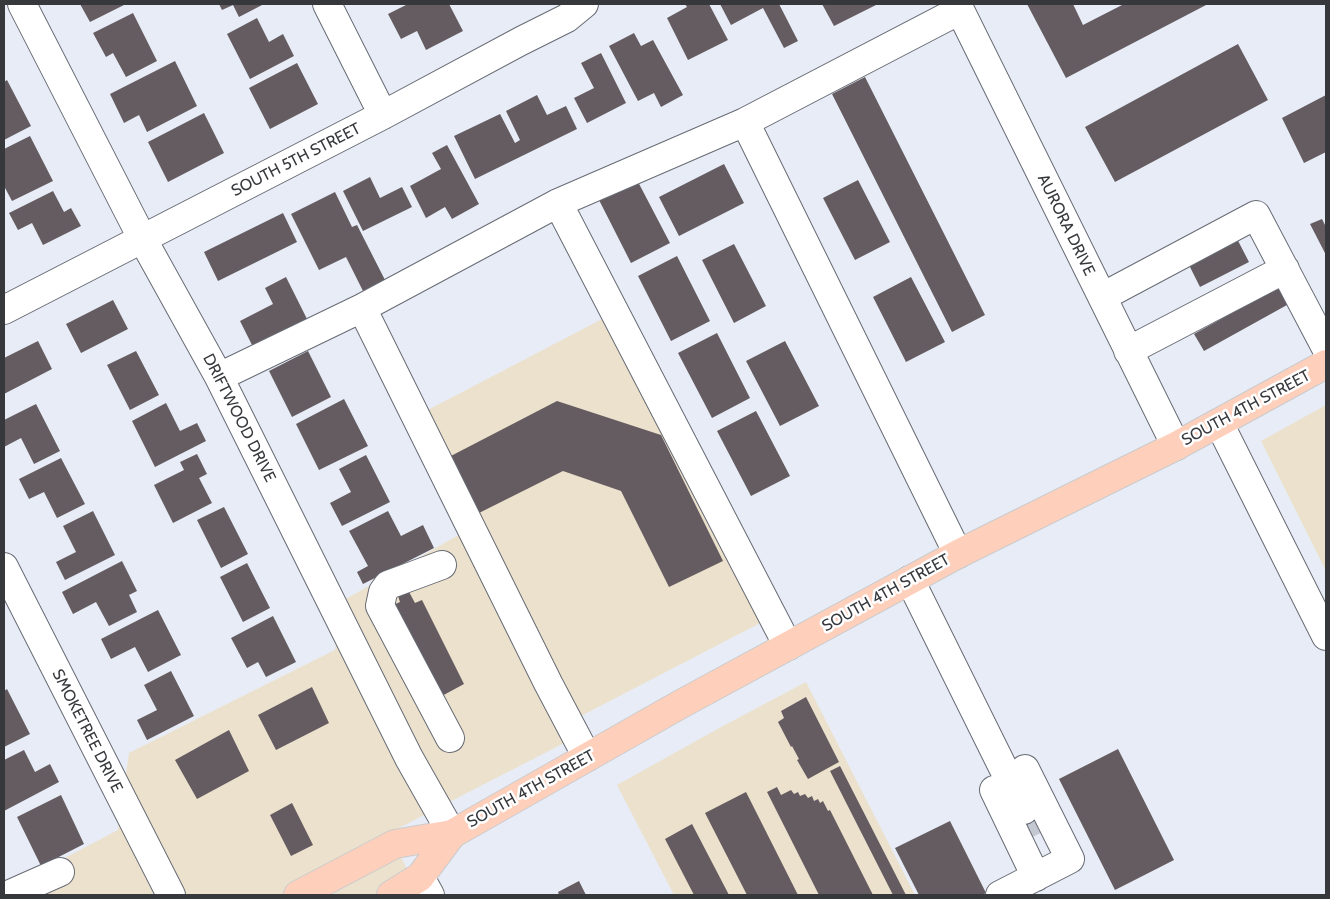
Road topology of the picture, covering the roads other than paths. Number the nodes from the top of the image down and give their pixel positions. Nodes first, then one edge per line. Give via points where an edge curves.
1 (22, 4) edge
2 (327, 4) edge
3 (584, 4) edge
4 (958, 7) edge
5 (383, 115) junction
6 (745, 122) junction
7 (558, 203) junction
8 (142, 238) junction
9 (1285, 269) junction
10 (1102, 297) junction
11 (362, 308) junction
12 (4, 310) edge
13 (1326, 348) edge
14 (1128, 351) junction
15 (1326, 364) edge
16 (219, 377) junction
17 (1218, 423) junction
18 (1176, 446) junction
19 (958, 554) junction
20 (442, 565) dead end
21 (4, 567) edge
22 (910, 580) junction
23 (1319, 605) edge
24 (1326, 636) edge
25 (788, 646) junction
26 (978, 716) junction
27 (450, 738) dead end
28 (587, 757) junction
29 (1024, 810) tunnel mouth
30 (452, 834) junction
31 (1040, 843) tunnel mouth
32 (60, 872) dead end
33 (1044, 872) junction
34 (425, 886) edge
35 (8, 895) edge
36 (171, 895) edge
37 (298, 895) edge
38 (391, 895) edge
39 (1000, 895) edge

1 - 8 street, DRIFTWOOD DRIVE
2 - 5 street
3 - 5 street, SOUTH 5TH STREET via 567,18
4 - 6 street
4 - 10 street, AURORA DRIVE
5 - 8 street, SOUTH 5TH STREET
6 - 7 street
6 - 19 street
7 - 11 street
7 - 25 street
8 - 12 street, SOUTH 5TH STREET
8 - 16 street, DRIFTWOOD DRIVE
9 - 10 street via 1256,214
9 - 13 street
9 - 14 street
10 - 14 street, AURORA DRIVE
11 - 16 street
11 - 28 street
14 - 18 street, AURORA DRIVE
15 - 17 main road, SOUTH 4TH STREET
16 - 30 street, DRIFTWOOD DRIVE via 409,758
17 - 18 main road, SOUTH 4TH STREET
17 - 23 street
18 - 19 main road, SOUTH 4TH STREET
19 - 22 main road, SOUTH 4TH STREET
20 - 27 street via 388,585 380,606
21 - 36 street, SMOKETREE DRIVE
22 - 25 main road, SOUTH 4TH STREET
22 - 26 street
23 - 24 street
25 - 28 main road, SOUTH 4TH STREET
26 - 29 street
26 - 33 street via 973,747
26 - 33 street via 1006,731 1070,859
28 - 30 main road, SOUTH 4TH STREET
30 - 34 main road, SOUTH 4TH STREET
30 - 37 main road, SOUTH 4TH STREET via 396,844
31 - 33 street
32 - 35 street
33 - 39 street
34 - 38 main road, SOUTH 4TH STREET

